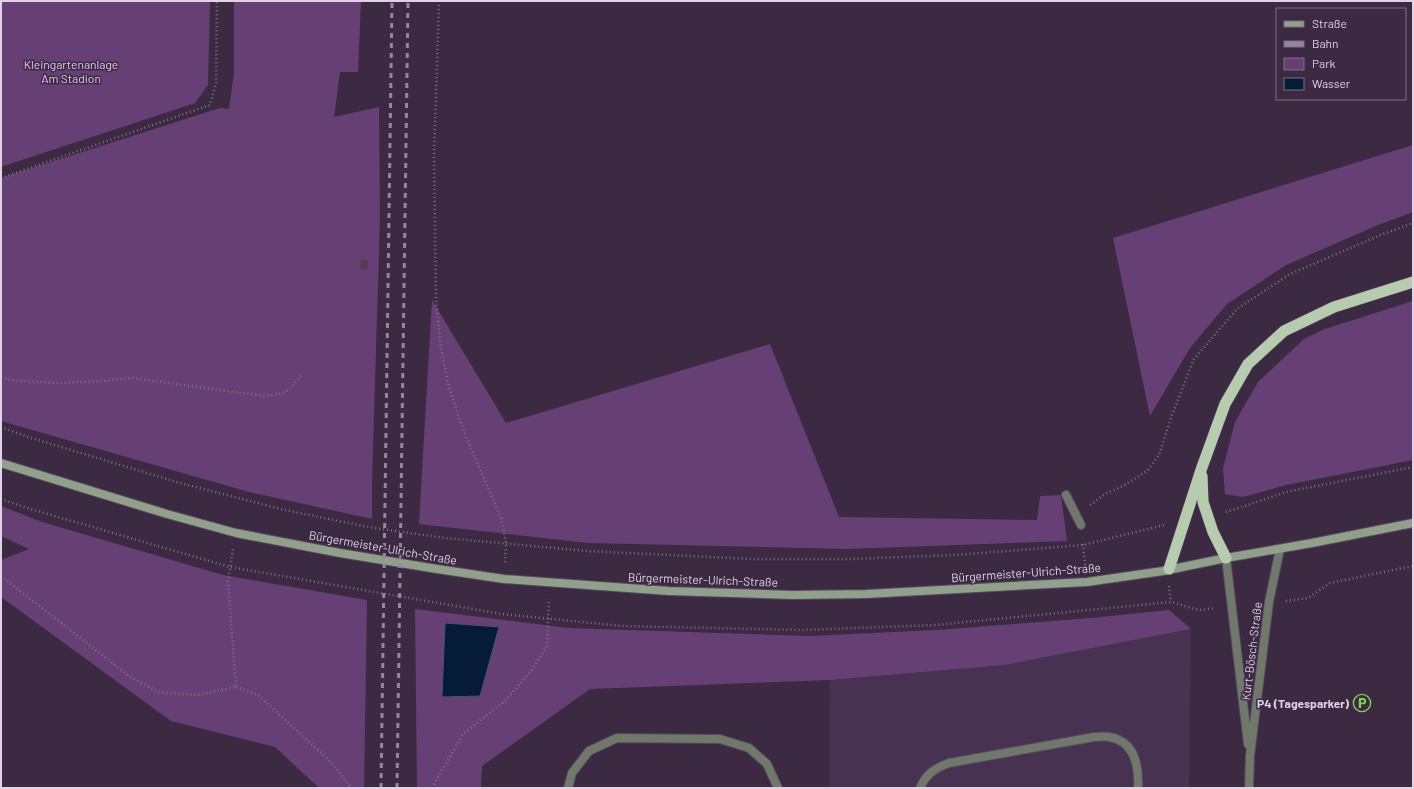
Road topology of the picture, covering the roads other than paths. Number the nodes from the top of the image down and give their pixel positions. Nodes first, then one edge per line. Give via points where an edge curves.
1 (1413, 282) edge
2 (1, 463) edge
3 (1201, 470) junction
4 (1066, 495) dead end
5 (1413, 523) edge
6 (1081, 526) road end
7 (1280, 549) junction
8 (1226, 558) junction
9 (1169, 570) junction
10 (1250, 756) junction
11 (568, 788) edge
12 (778, 788) edge
13 (920, 788) edge
14 (1138, 788) edge
15 (1249, 788) edge

1 - 3 highway via 1334,307 1284,331 1248,364 1225,404
2 - 9 main road, Bürgermeister-Ulrich-Straße via 236,533 437,570 550,583 669,591 792,595 866,594 1087,582
3 - 8 highway via 1203,502 1213,532
3 - 9 highway
4 - 6 street
5 - 7 main road, Bürgermeister-Ulrich-Straße
7 - 8 main road, Bürgermeister-Ulrich-Straße
7 - 10 street, Kurt-Bösch-Straße via 1269,602
8 - 9 main road, Bürgermeister-Ulrich-Straße
8 - 10 street, Kurt-Bösch-Straße
10 - 15 street, Kurt-Bösch-Straße
11 - 12 street via 572,773 588,751 617,738 625,738 720,739 749,748 766,764
13 - 14 street via 927,774 949,763 1094,737 1109,737 1122,741 1132,750 1138,772

